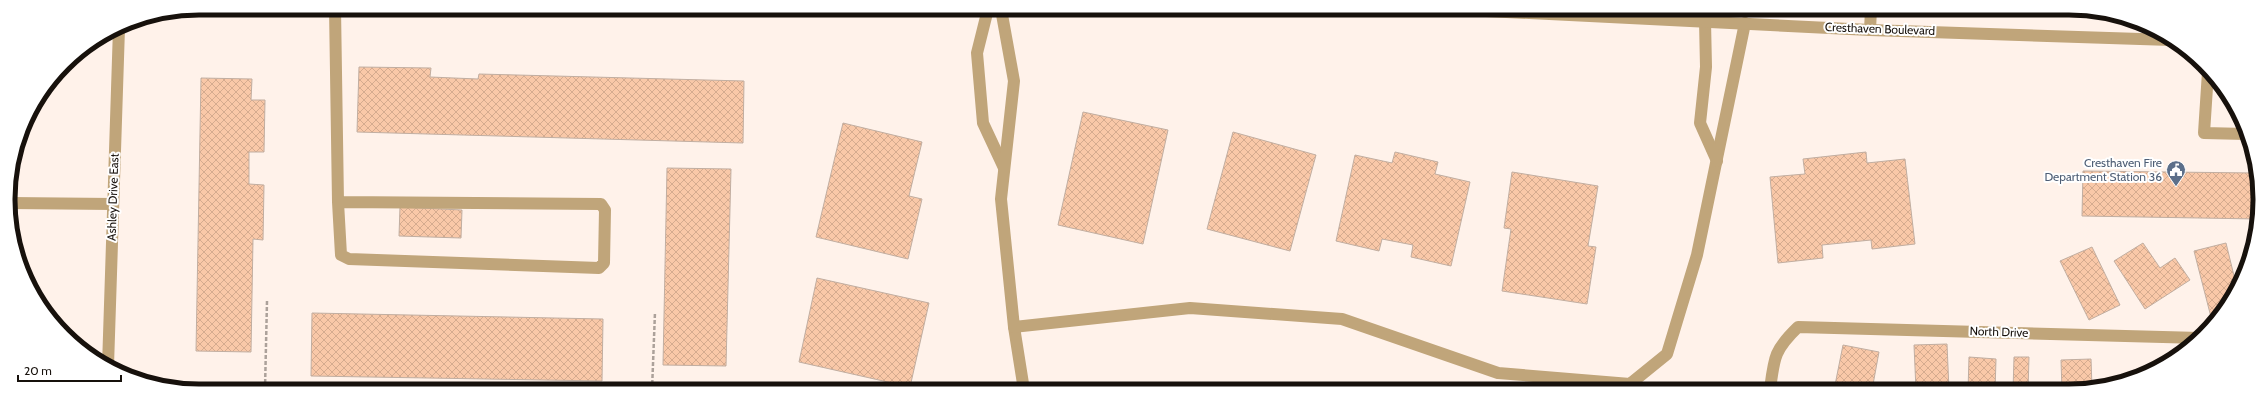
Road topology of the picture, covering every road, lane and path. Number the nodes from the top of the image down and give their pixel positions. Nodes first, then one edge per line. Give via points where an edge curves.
1 (336, 15) edge
2 (987, 15) edge
3 (1001, 15) edge
4 (1576, 15) edge
5 (1871, 15) edge
6 (1705, 21) junction
7 (1745, 23) junction
8 (1870, 30) junction
9 (119, 34) edge
10 (2160, 40) edge
11 (2208, 79) edge
12 (2241, 134) edge
13 (1717, 161) junction
14 (1004, 170) junction
15 (338, 202) junction
16 (15, 203) edge
17 (113, 204) junction
18 (267, 301) dead end
19 (654, 312) dead end
20 (1014, 327) junction
21 (2190, 338) edge
22 (108, 360) edge
23 (265, 384) edge
24 (652, 384) edge
25 (1023, 384) edge
26 (1771, 384) edge

1 - 15 street
2 - 14 street via 978,53 983,123
3 - 14 street via 1014,81
4 - 6 street, Cresthaven Boulevard
5 - 8 street
6 - 7 street, Cresthaven Boulevard
6 - 13 street via 1706,67 1700,123
7 - 8 street, Cresthaven Boulevard
7 - 13 street
8 - 10 street, Cresthaven Boulevard
9 - 17 street, Ashley Drive East
11 - 12 street via 2204,133
13 - 20 street via 1697,255 1666,354 1630,384 1498,373 1342,319 1190,308
14 - 20 street via 1001,199
15 - 15 street via 341,255 348,259 599,268 604,263 605,210 601,204
16 - 17 street
17 - 22 street, Ashley Drive East
18 - 23 path
19 - 24 path
20 - 25 street
21 - 26 street, North Drive via 1798,327 1780,344 1773,365

